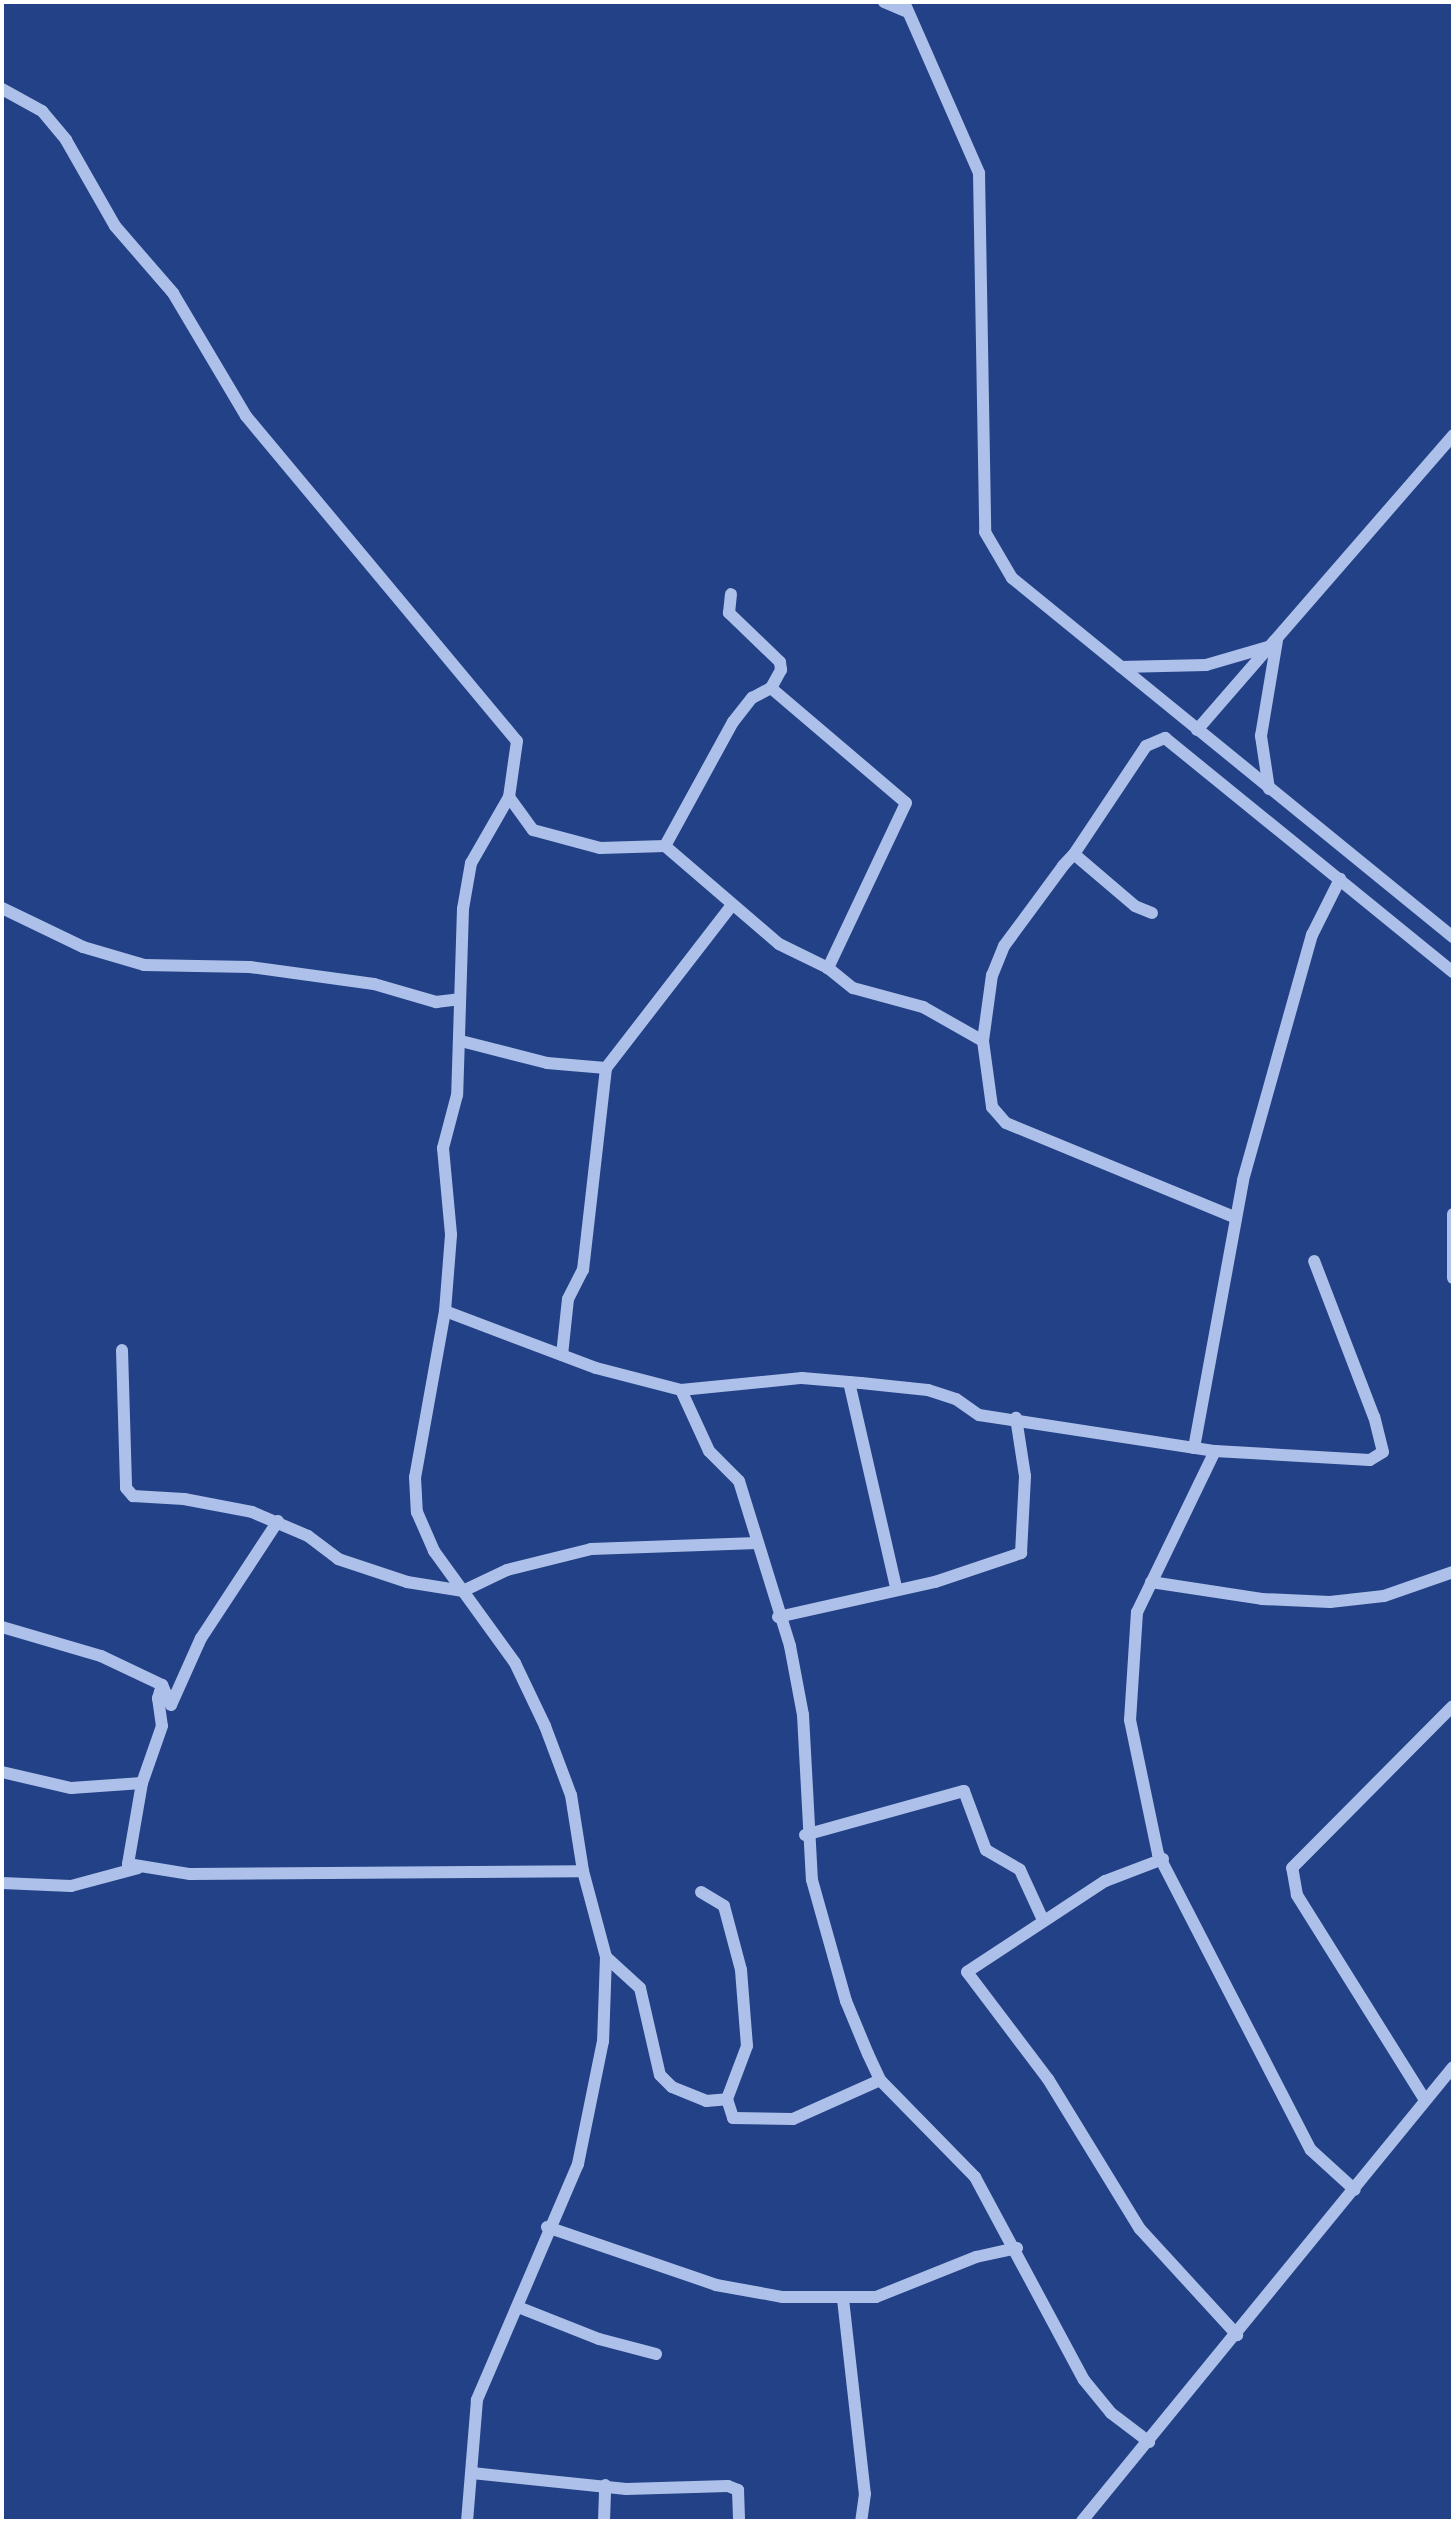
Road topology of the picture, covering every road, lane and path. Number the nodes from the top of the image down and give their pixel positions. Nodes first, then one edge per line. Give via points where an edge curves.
1 (884, 2) edge
2 (905, 6) edge
3 (2, 89) edge
4 (1453, 435) edge
5 (731, 594) dead end
6 (1274, 642) junction
7 (1121, 667) junction
8 (771, 688) junction
9 (1197, 730) junction
10 (1269, 789) junction
11 (509, 797) junction
12 (665, 846) junction
13 (1074, 854) junction
14 (1340, 879) junction
15 (732, 905) junction
16 (2, 908) edge
17 (1152, 913) dead end
18 (1453, 937) edge
19 (828, 968) junction
20 (1453, 972) edge
21 (459, 999) junction
22 (461, 1041) junction
23 (983, 1041) junction
24 (606, 1068) junction
25 (1453, 1214) edge
26 (1234, 1217) junction
27 (1314, 1261) dead end
28 (1453, 1278) edge
29 (445, 1311) junction
30 (122, 1350) dead end
31 (562, 1355) junction
32 (849, 1382) junction
33 (681, 1390) junction
34 (1016, 1419) junction
35 (1194, 1448) junction
36 (1215, 1451) junction
37 (278, 1521) junction
38 (757, 1544) junction
39 (1453, 1572) edge
40 (1151, 1582) junction
41 (896, 1587) junction
42 (463, 1591) junction
43 (778, 1617) junction
44 (2, 1627) edge
45 (162, 1685) junction
46 (1453, 1706) edge
47 (2, 1772) edge
48 (142, 1783) junction
49 (805, 1835) junction
50 (1163, 1859) junction
51 (139, 1868) junction
52 (583, 1871) junction
53 (2, 1883) edge
54 (701, 1892) dead end
55 (1043, 1920) junction
56 (606, 1957) junction
57 (1453, 2067) edge
58 (880, 2080) junction
59 (727, 2099) junction
60 (1425, 2100) junction
61 (1355, 2190) junction
62 (547, 2227) junction
63 (1017, 2248) junction
64 (843, 2299) junction
65 (518, 2307) junction
66 (1237, 2335) junction
67 (656, 2354) dead end
68 (1149, 2442) junction
69 (472, 2473) junction
70 (606, 2485) junction
71 (467, 2521) edge
72 (604, 2521) edge
73 (739, 2521) edge
74 (861, 2521) edge
75 (1082, 2521) edge

1 - 2 street
2 - 7 street via 979,173 985,532 1012,578
3 - 11 street via 42,111 66,140 114,226 173,293 246,416 517,741
4 - 6 street
5 - 8 street via 729,612 780,662
6 - 7 street via 1206,665
6 - 9 street
6 - 10 street via 1261,736
7 - 9 street
8 - 12 street via 752,698 733,722
8 - 19 street via 906,803
9 - 10 street
10 - 18 street
11 - 12 street via 519,818 544,833 600,848
11 - 21 street via 471,863
12 - 15 street
13 - 14 street via 1146,746 1165,738
13 - 17 street via 1135,906
13 - 23 street via 996,960
14 - 20 street
14 - 26 street via 1311,935
15 - 19 street via 779,944
15 - 24 street
16 - 21 street via 83,947 144,965 250,967 374,984 436,1002
19 - 23 street via 853,988 923,1007
21 - 22 street
22 - 24 street via 547,1063
22 - 29 street via 457,1095 443,1148 451,1236
23 - 26 street via 992,1107 1006,1123
24 - 31 street via 583,1270 568,1299
25 - 28 street
26 - 35 street via 1229,1280
27 - 36 street via 1347,1337 1383,1452 1370,1460
29 - 31 street
29 - 42 street via 415,1477 417,1512 434,1551
30 - 37 street via 126,1488 133,1496 184,1499
31 - 33 street
32 - 33 street via 802,1378
32 - 34 street via 928,1391 956,1399 979,1415
32 - 41 street
33 - 38 street via 709,1451 739,1481
34 - 35 street
34 - 41 street via 1025,1476 1021,1553 942,1580
35 - 36 street
36 - 40 street
37 - 42 street via 338,1559 407,1582
37 - 45 street via 201,1638 171,1705
38 - 42 street via 591,1549 507,1570
38 - 43 street
39 - 40 street via 1384,1596 1330,1602 1262,1600
40 - 50 street via 1137,1612 1130,1720
41 - 43 street
42 - 52 street via 515,1663 545,1726 571,1795
43 - 49 street via 803,1715
44 - 45 street via 101,1656
45 - 48 street via 158,1698 162,1726
46 - 60 street via 1292,1868 1297,1895
47 - 48 street via 71,1788
48 - 51 street via 128,1864
49 - 55 street via 862,1822 940,1794 964,1791 986,1850 1020,1870
49 - 58 street via 830,1948
50 - 55 street via 1105,1881
50 - 61 street via 1311,2150
51 - 52 street via 190,1874 362,1876
51 - 53 street via 71,1886
52 - 56 street
54 - 59 street via 724,1906 741,1970 747,2046
55 - 66 street via 967,1972 1048,2079 1140,2229
56 - 59 street via 640,1988 660,2075 672,2087 706,2101
56 - 62 street via 603,2040 578,2164
57 - 60 street
58 - 59 street via 793,2119 733,2118
58 - 63 street via 975,2177
60 - 61 street
61 - 66 street
62 - 64 street via 716,2285 783,2297
62 - 65 street
63 - 64 street via 947,2267 910,2288
63 - 68 street via 1084,2379 1111,2413
64 - 74 street via 865,2494
65 - 67 street via 599,2339
65 - 69 street via 477,2400
66 - 68 street
68 - 75 street
69 - 70 street
69 - 71 street
70 - 72 street
70 - 73 street via 728,2486 738,2490

